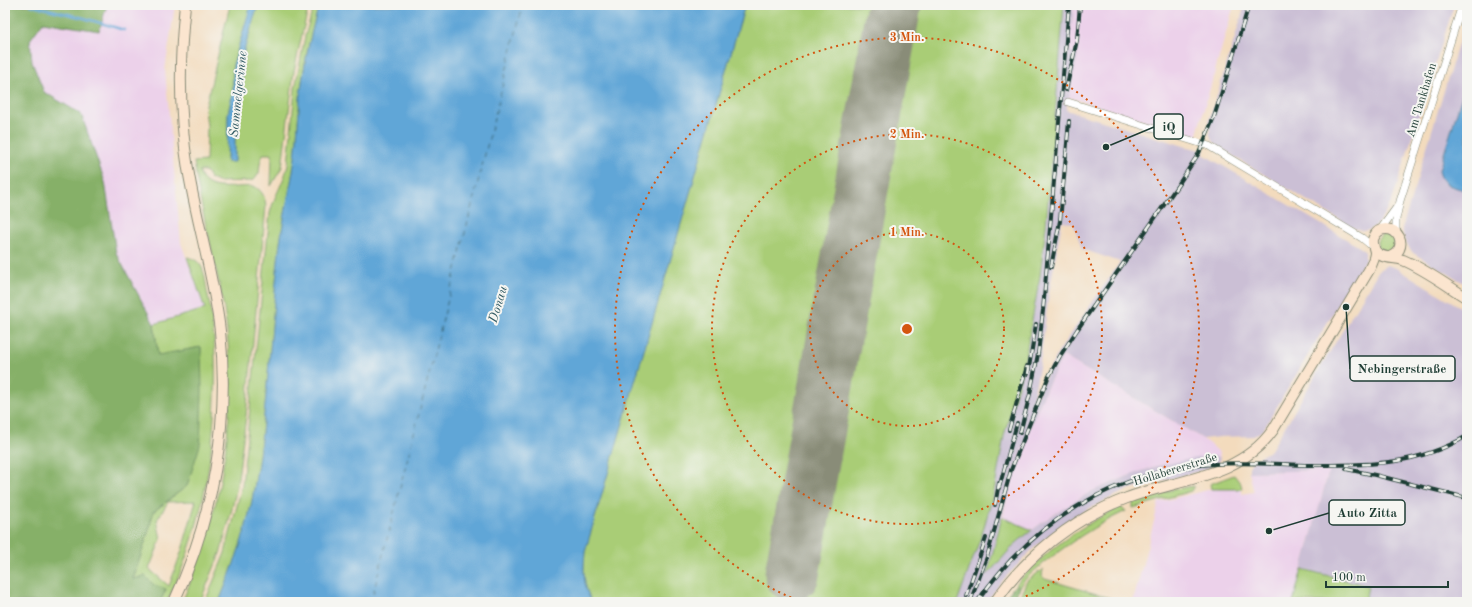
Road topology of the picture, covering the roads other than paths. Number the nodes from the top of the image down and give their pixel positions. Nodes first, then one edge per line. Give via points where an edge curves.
1 (185, 5) edge
2 (1462, 5) edge
3 (1068, 102) dead end
4 (1400, 201) junction
5 (1377, 233) junction
6 (1396, 233) junction
7 (1362, 238) junction
8 (1400, 246) junction
9 (1374, 249) junction
10 (1387, 257) junction
11 (1414, 265) junction
12 (1369, 270) junction
13 (1467, 298) edge
14 (174, 602) edge
15 (995, 602) edge

1 - 14 street via 181,62 182,122 191,187 219,325 222,396 220,437 210,498 198,543
2 - 4 street, Am Tankhafen
3 - 7 street via 1209,146
4 - 5 street, Am Tankhafen
4 - 6 street, Am Tankhafen
5 - 6 street via 1387,229
5 - 7 street via 1368,239
5 - 9 street via 1373,241
6 - 8 street via 1400,238
7 - 9 street
8 - 10 street via 1398,252
8 - 11 street
9 - 10 street via 1378,254
9 - 12 street, Hollabererstraße
10 - 11 street
10 - 12 street, Hollabererstraße via 1377,260
11 - 13 street
12 - 15 street, Hollabererstraße via 1273,430 1255,449 1215,473 1139,494 1087,517 1035,556 1014,577

